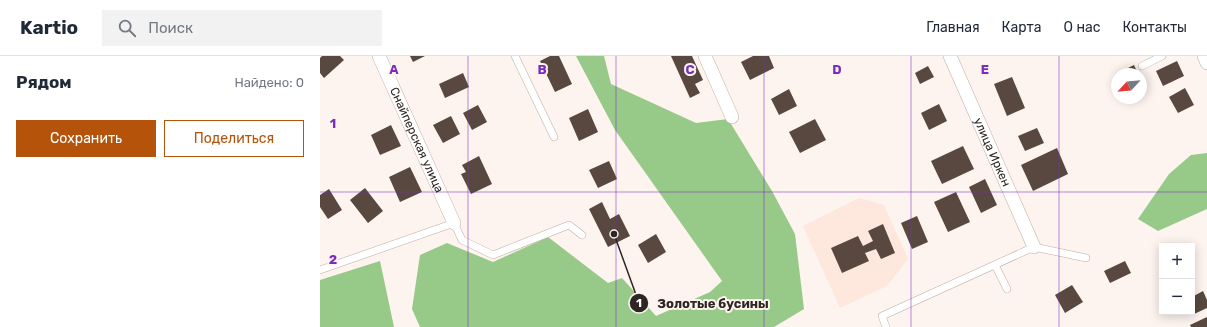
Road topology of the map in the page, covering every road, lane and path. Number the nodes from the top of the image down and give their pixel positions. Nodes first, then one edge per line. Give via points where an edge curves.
1 (379, 56) edge
2 (515, 56) edge
3 (705, 56) edge
4 (950, 56) edge
5 (1162, 56) edge
6 (1204, 56) edge
7 (1207, 63) edge
8 (1142, 66) dead end
9 (732, 116) dead end
10 (554, 137) dead end
11 (454, 223) junction
12 (582, 235) dead end
13 (1034, 248) junction
14 (1086, 258) dead end
15 (995, 265) junction
16 (320, 270) edge
17 (1007, 289) dead end
18 (886, 327) edge

1 - 11 street, Снайперская улица
2 - 10 lane
3 - 9 street
4 - 13 street, улица Иркен
5 - 8 lane
6 - 7 street
11 - 12 lane via 462,240 493,255 568,225
11 - 16 lane
13 - 14 lane
13 - 15 lane
15 - 17 lane
15 - 18 lane via 882,316

